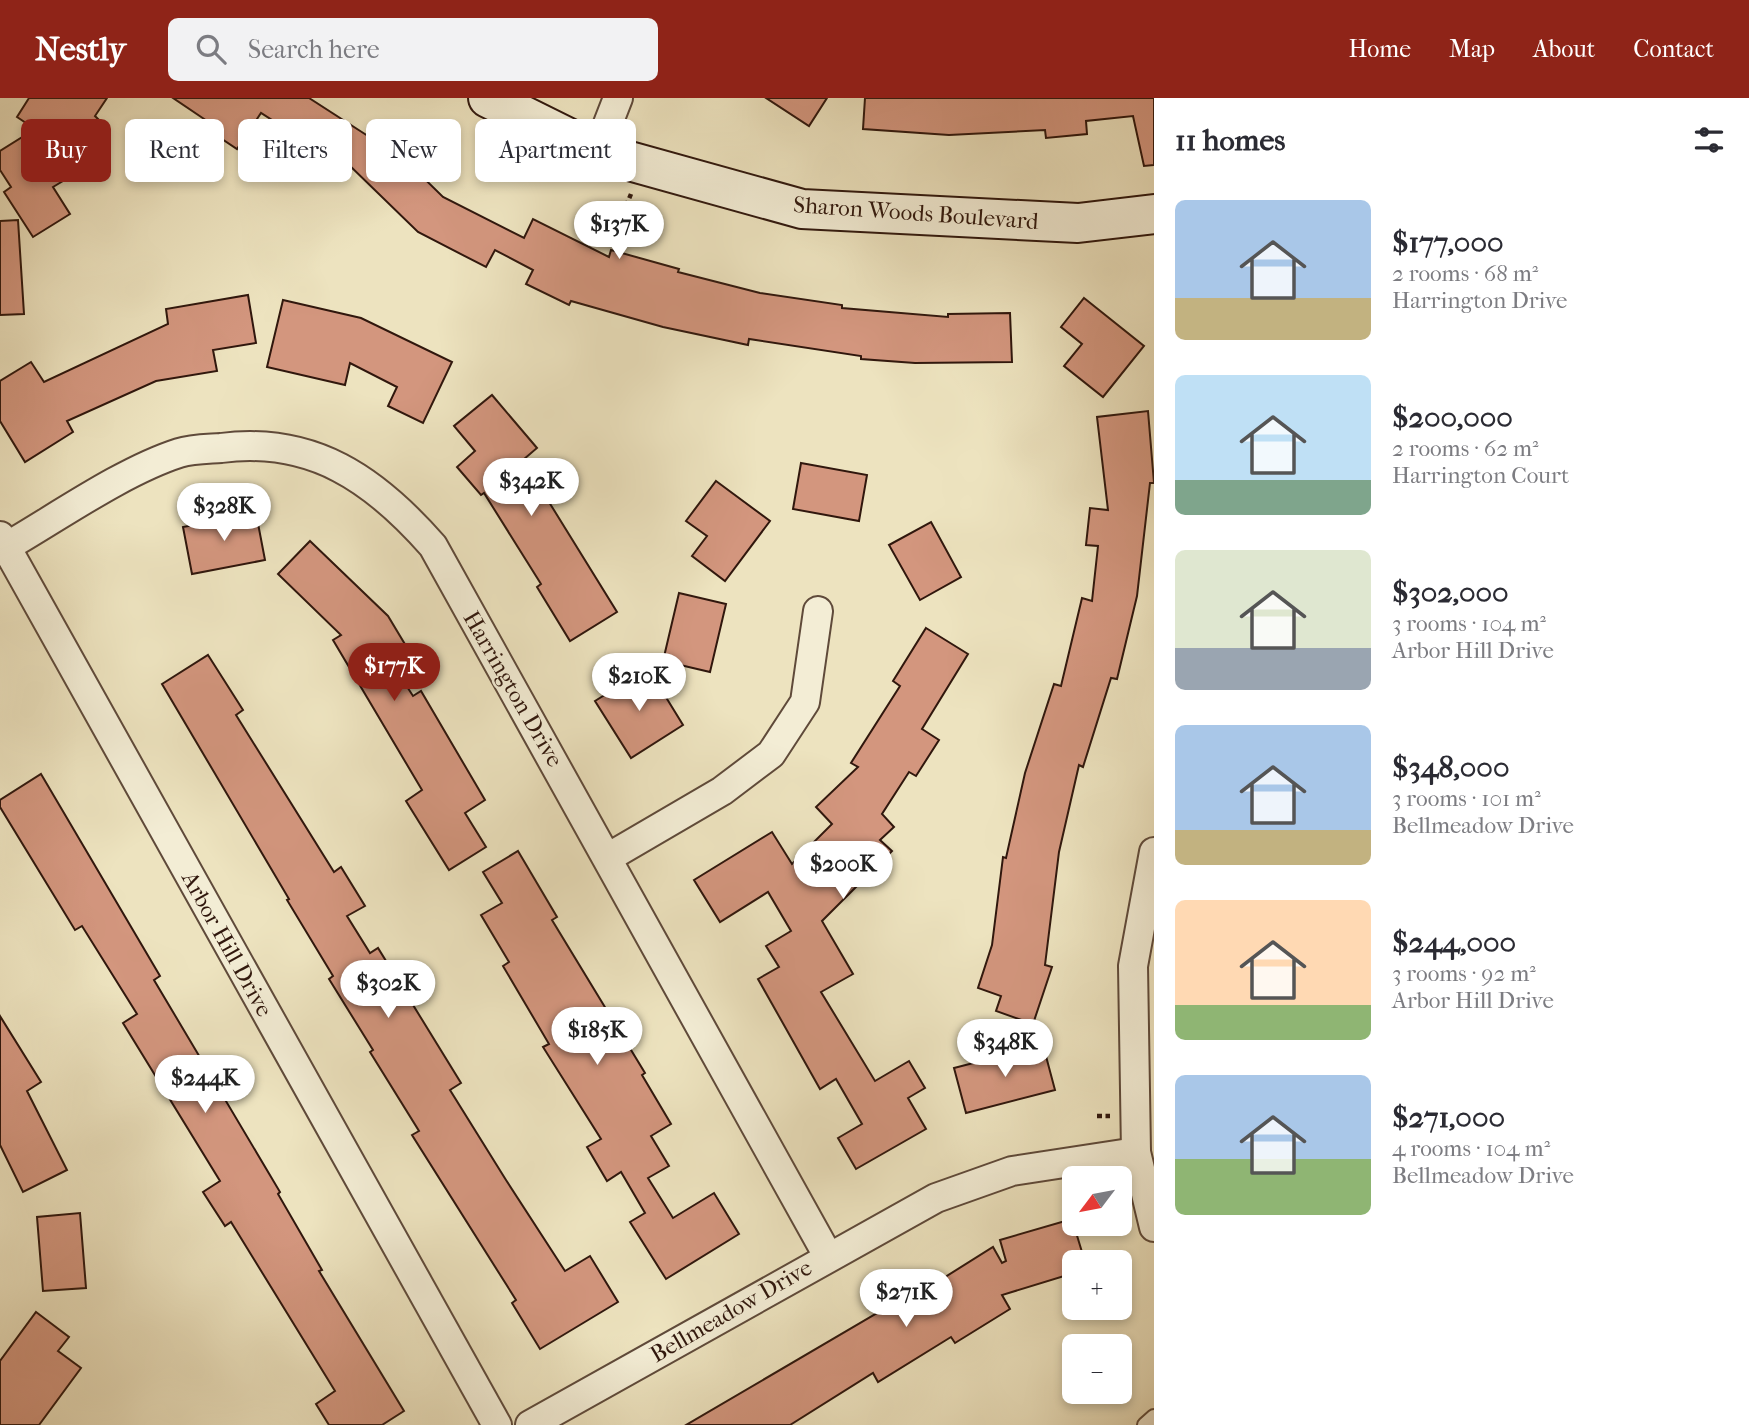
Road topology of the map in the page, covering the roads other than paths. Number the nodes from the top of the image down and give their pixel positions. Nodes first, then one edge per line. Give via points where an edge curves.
1 (488, 98) edge
2 (618, 98) edge
3 (530, 119) edge
4 (610, 119) edge
5 (636, 163) edge
6 (1154, 214) edge
7 (3, 542) edge
8 (818, 611) dead end
9 (1154, 852) edge
10 (608, 857) junction
11 (1136, 1152) junction
12 (1154, 1227) edge
13 (828, 1256) junction
14 (1154, 1417) edge
15 (497, 1425) edge
16 (530, 1425) edge
17 (1146, 1425) edge

1 - 3 street, Sharon Woods Boulevard
2 - 4 street
5 - 6 street, Sharon Woods Boulevard via 802,209 1077,223
7 - 10 street, Harrington Drive via 181,453 252,444 300,451 342,469 400,509 433,546
7 - 15 street, Arbor Hill Drive
8 - 10 street via 805,702 771,754 722,791
9 - 11 street via 1133,966
10 - 13 street, Harrington Drive
11 - 12 street
11 - 13 street, Bellmeadow Drive via 1012,1171 936,1198
13 - 16 street, Bellmeadow Drive
14 - 17 lane

